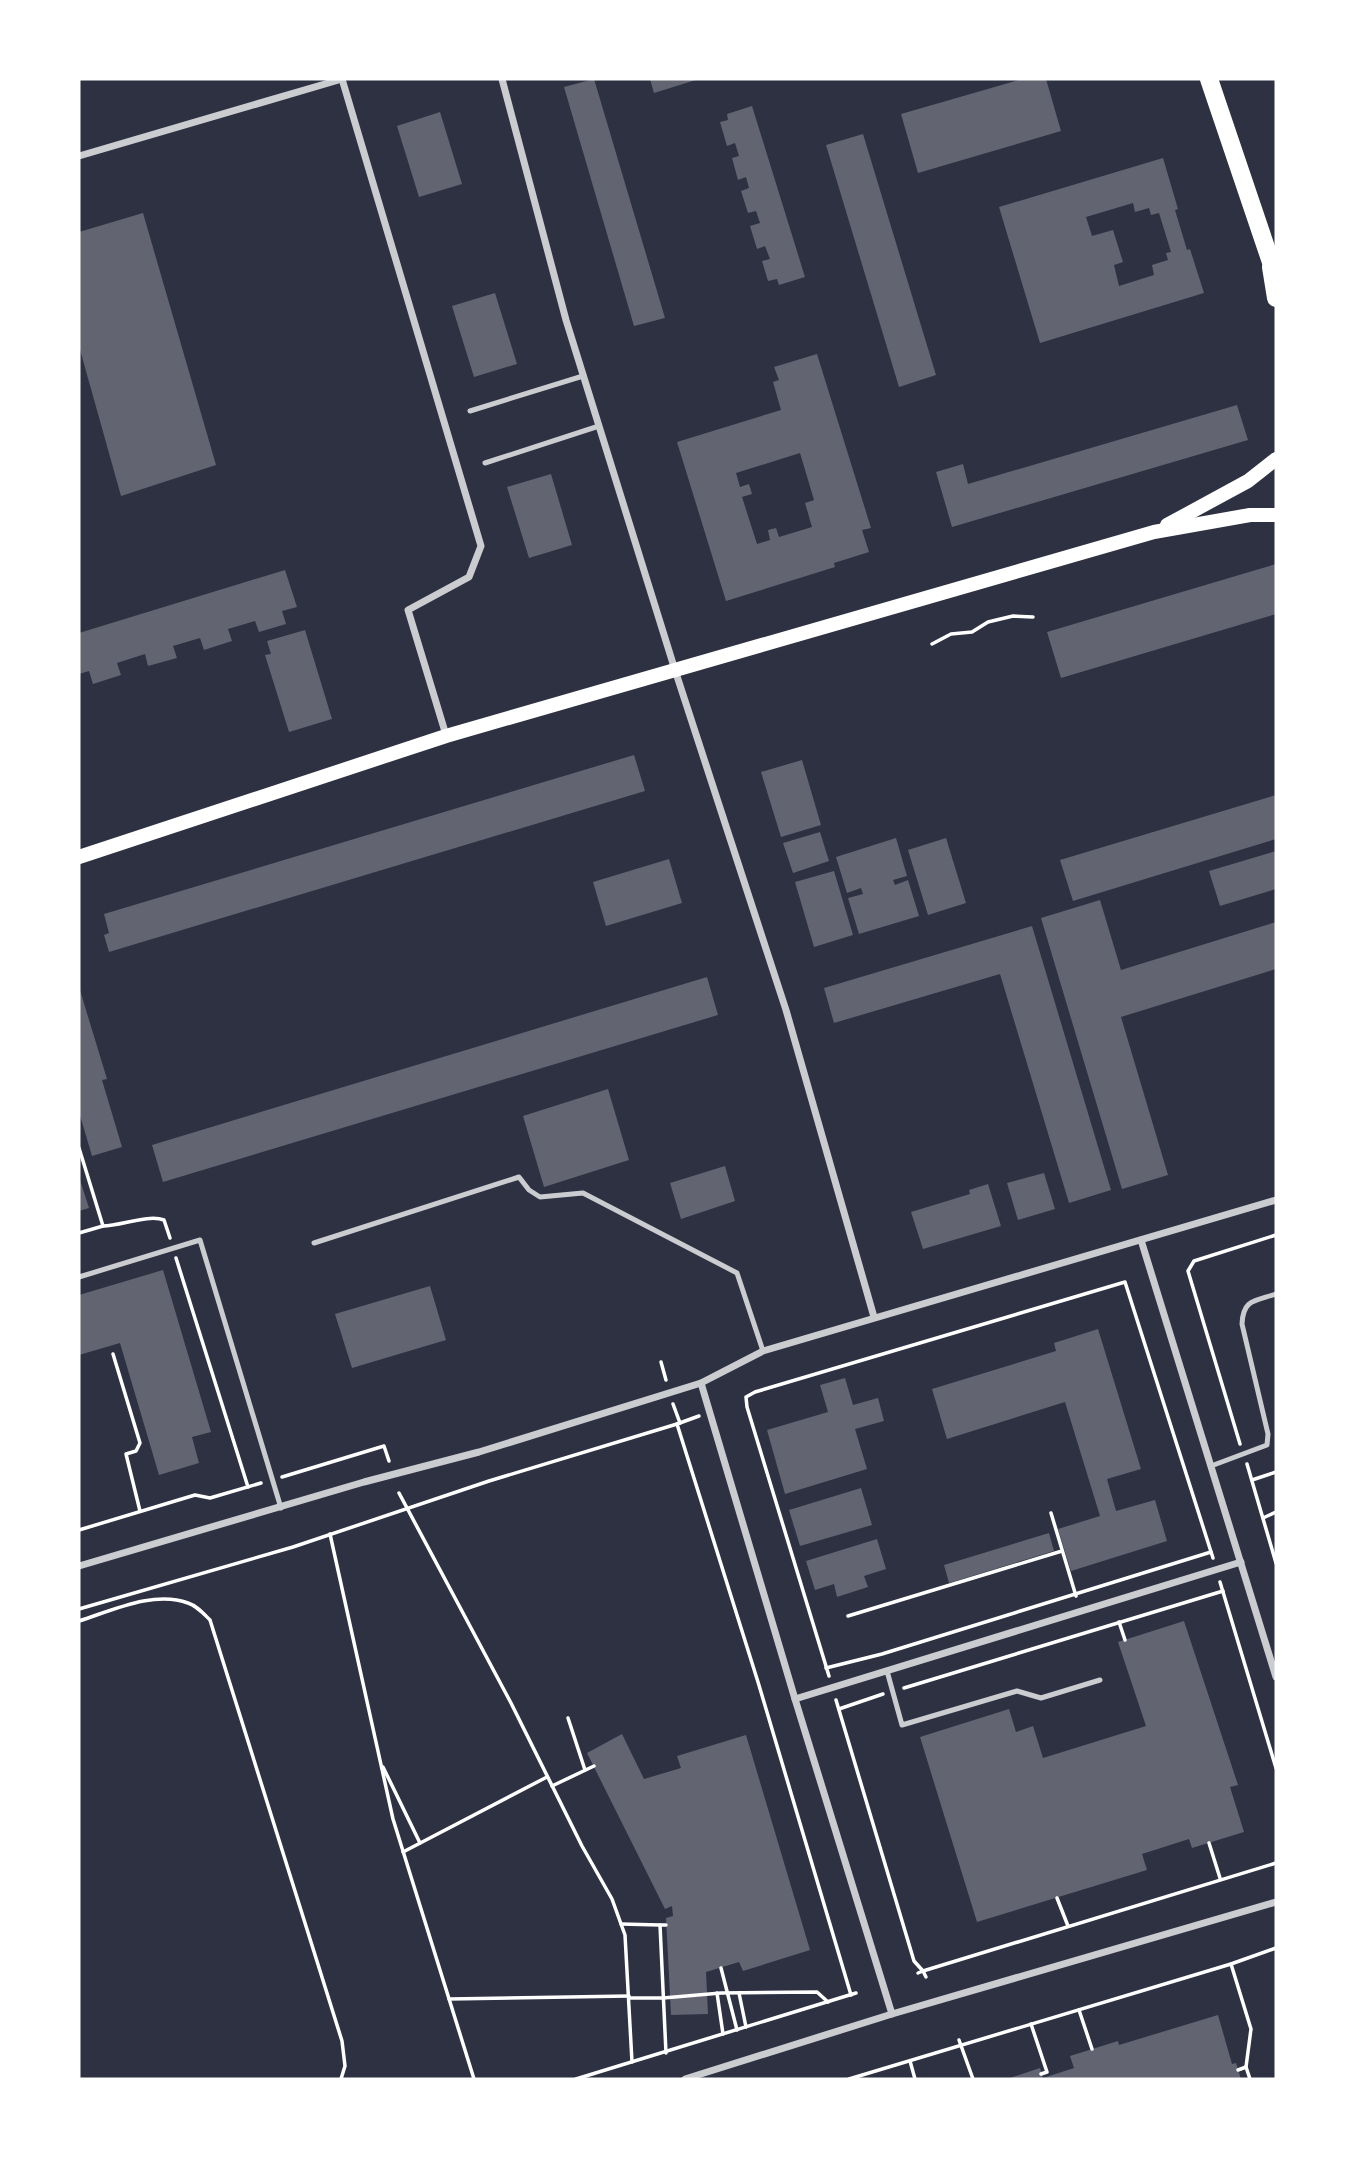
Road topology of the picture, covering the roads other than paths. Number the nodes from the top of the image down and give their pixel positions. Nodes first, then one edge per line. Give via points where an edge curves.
1 (342, 79) edge
2 (502, 79) edge
3 (1209, 79) edge
4 (79, 156) edge
5 (1274, 272) edge
6 (1276, 299) edge
7 (583, 376) junction
8 (470, 411) dead end
9 (599, 426) junction
10 (1276, 459) edge
11 (485, 463) dead end
12 (1276, 515) edge
13 (1154, 532) junction
14 (675, 670) junction
15 (446, 736) junction
16 (79, 857) edge
17 (1276, 1200) edge
18 (1141, 1240) junction
19 (314, 1243) dead end
20 (79, 1277) edge
21 (1276, 1294) edge
22 (874, 1317) junction
23 (763, 1351) junction
24 (701, 1383) junction
25 (1211, 1466) junction
26 (281, 1508) junction
27 (1241, 1562) junction
28 (79, 1566) edge
29 (887, 1671) junction
30 (1276, 1677) edge
31 (1100, 1680) dead end
32 (794, 1699) junction
33 (1276, 1902) edge
34 (892, 2014) junction
35 (685, 2079) edge

1 - 4 street
1 - 15 street via 481,546 469,577 408,610
2 - 7 street
3 - 5 main road
5 - 6 main road
7 - 8 lane
7 - 9 street
9 - 11 lane
9 - 14 street
10 - 13 main road via 1248,481
12 - 13 main road via 1250,515
13 - 14 main road
14 - 15 main road
14 - 22 street via 786,1010
15 - 16 main road
17 - 18 street
18 - 22 street
18 - 25 street
19 - 23 lane via 519,1177 540,1198 583,1194 737,1273
20 - 26 lane via 200,1240
21 - 25 lane via 1248,1303 1242,1311 1267,1445
22 - 23 street
23 - 24 street
24 - 26 street
24 - 32 street
25 - 27 street
26 - 28 street
27 - 29 street
27 - 30 street
29 - 31 lane via 902,1725 1017,1691 1041,1698
29 - 32 street
32 - 34 street
33 - 34 street
34 - 35 street

